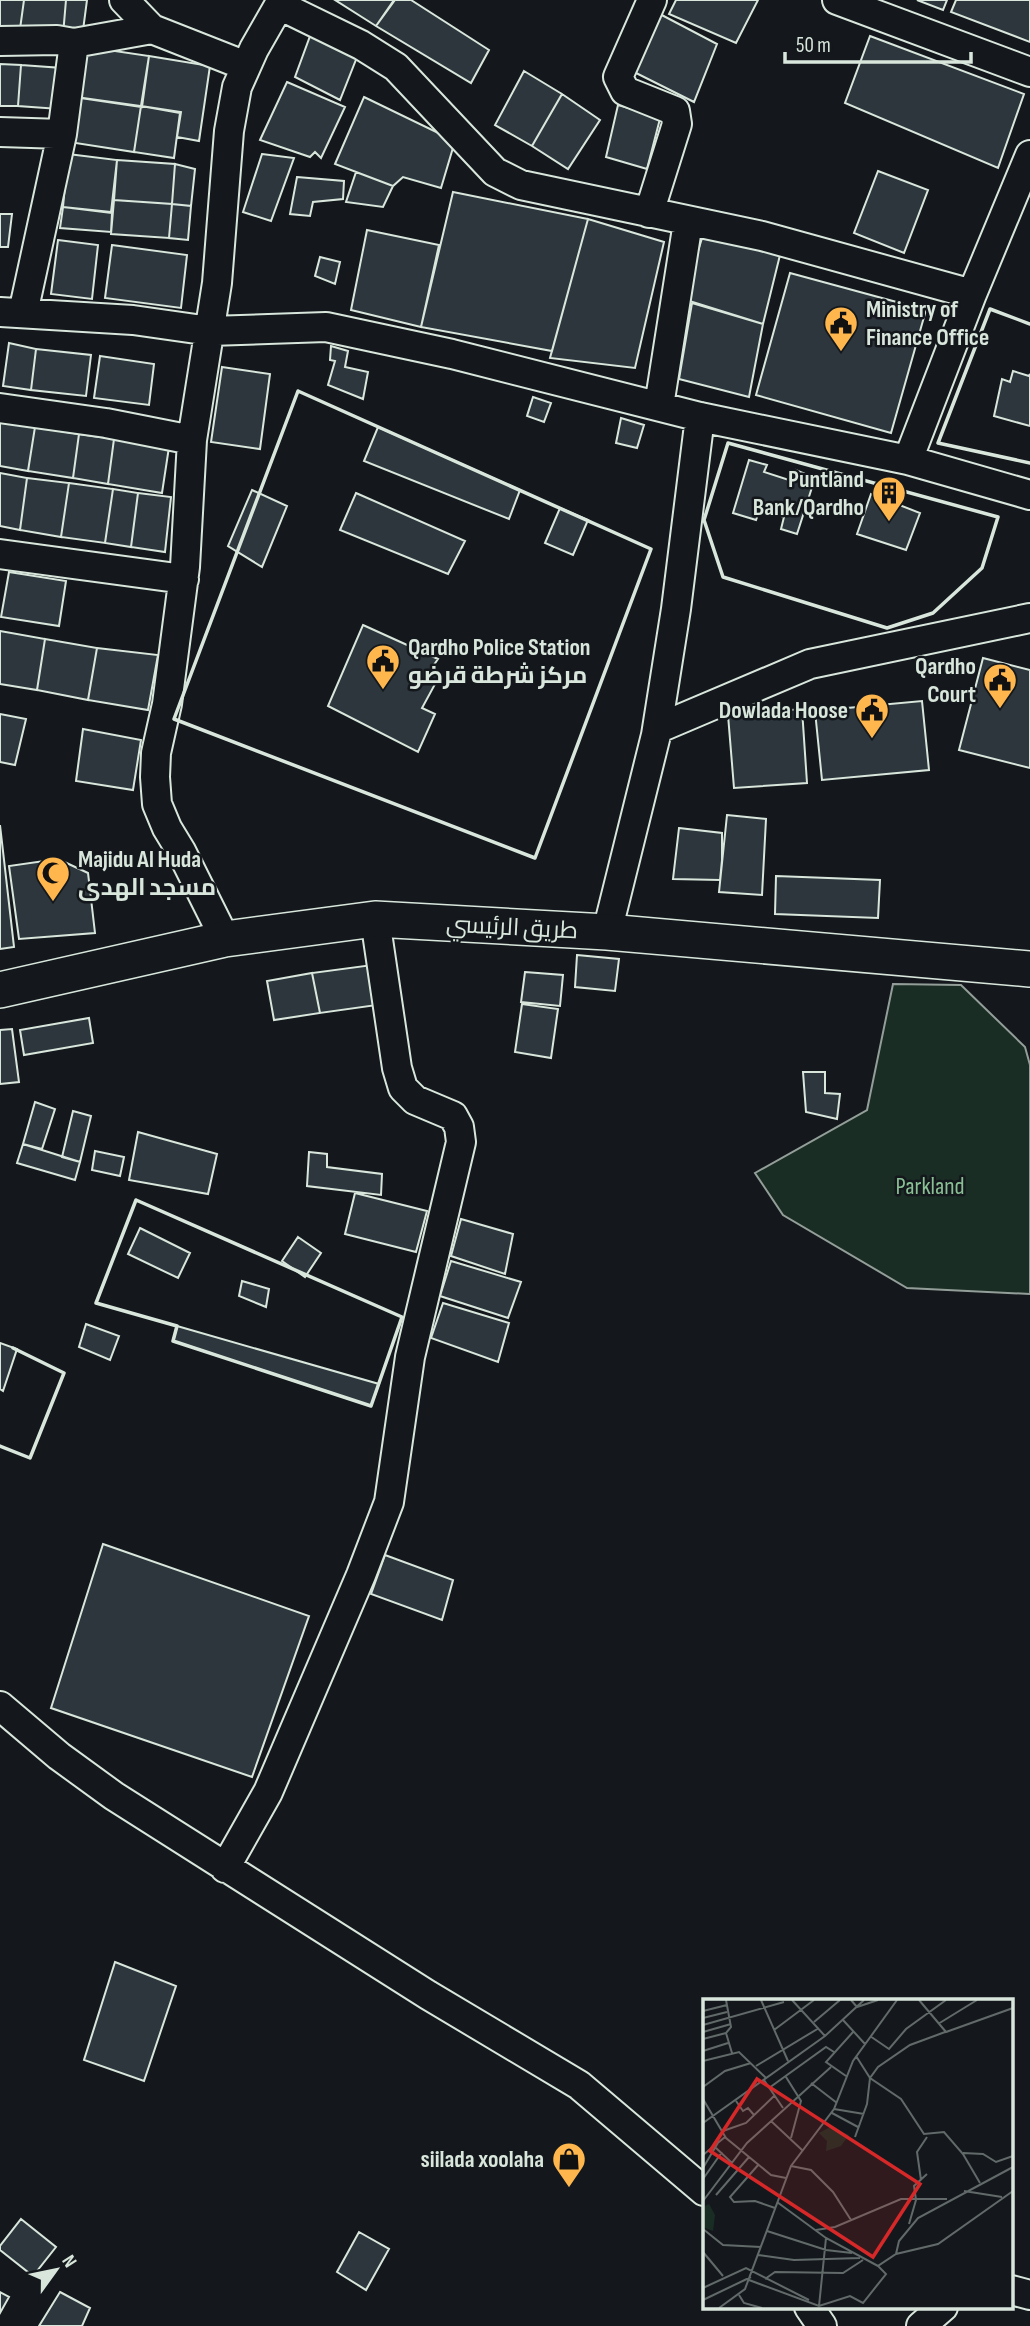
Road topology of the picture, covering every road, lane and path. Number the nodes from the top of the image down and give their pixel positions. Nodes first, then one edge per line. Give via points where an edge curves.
1 (124, 0) edge
2 (652, 0) edge
3 (837, 0) edge
4 (280, 3) edge
5 (152, 29) junction
6 (0, 41) edge
7 (74, 43) junction
8 (246, 66) junction
9 (1030, 72) edge
10 (0, 132) edge
11 (62, 134) junction
12 (1030, 155) edge
13 (1023, 191) edge
14 (649, 213) junction
15 (688, 222) junction
16 (972, 294) junction
17 (11, 312) edge
18 (209, 331) junction
19 (659, 406) junction
20 (0, 408) edge
21 (701, 416) junction
22 (192, 440) junction
23 (908, 460) junction
24 (1030, 495) edge
25 (0, 554) edge
26 (184, 579) junction
27 (1030, 618) edge
28 (656, 736) junction
29 (375, 919) junction
30 (607, 932) junction
31 (225, 939) junction
32 (1030, 969) edge
33 (0, 990) edge
34 (0, 1706) edge
35 (225, 1868) junction
36 (703, 2189) edge
37 (1012, 2290) edge
38 (1030, 2295) edge
39 (810, 2308) edge
40 (942, 2308) edge
41 (822, 2326) edge
42 (921, 2326) edge

1 - 5 street
2 - 14 street via 618,77 625,91 675,111 677,124
3 - 9 street
4 - 8 street
4 - 14 street via 396,67 495,172 521,185
5 - 7 street
5 - 8 street
6 - 7 street
7 - 11 street
8 - 18 street via 229,131
10 - 11 street
11 - 17 street
12 - 13 street
13 - 16 street
14 - 15 street
15 - 16 street via 762,236
15 - 19 street
16 - 23 street
17 - 18 street via 133,320
18 - 19 street via 326,327
18 - 22 street
19 - 21 street
20 - 22 street
21 - 23 street
21 - 28 street
22 - 26 street
23 - 24 street
25 - 26 street
26 - 31 street via 156,753 157,804
27 - 28 street via 810,664 659,728
28 - 30 street
29 - 30 main road, طريق الرئيسي
29 - 31 main road, طريق الرئيسي
29 - 35 street via 403,1088 415,1100 453,1116 461,1142 410,1357 390,1502 268,1792
30 - 32 main road, طريق الرئيسي
31 - 33 main road, طريق الرئيسي
34 - 35 street via 92,1780
35 - 36 street via 579,2085
37 - 38 street
39 - 41 street
40 - 42 street

